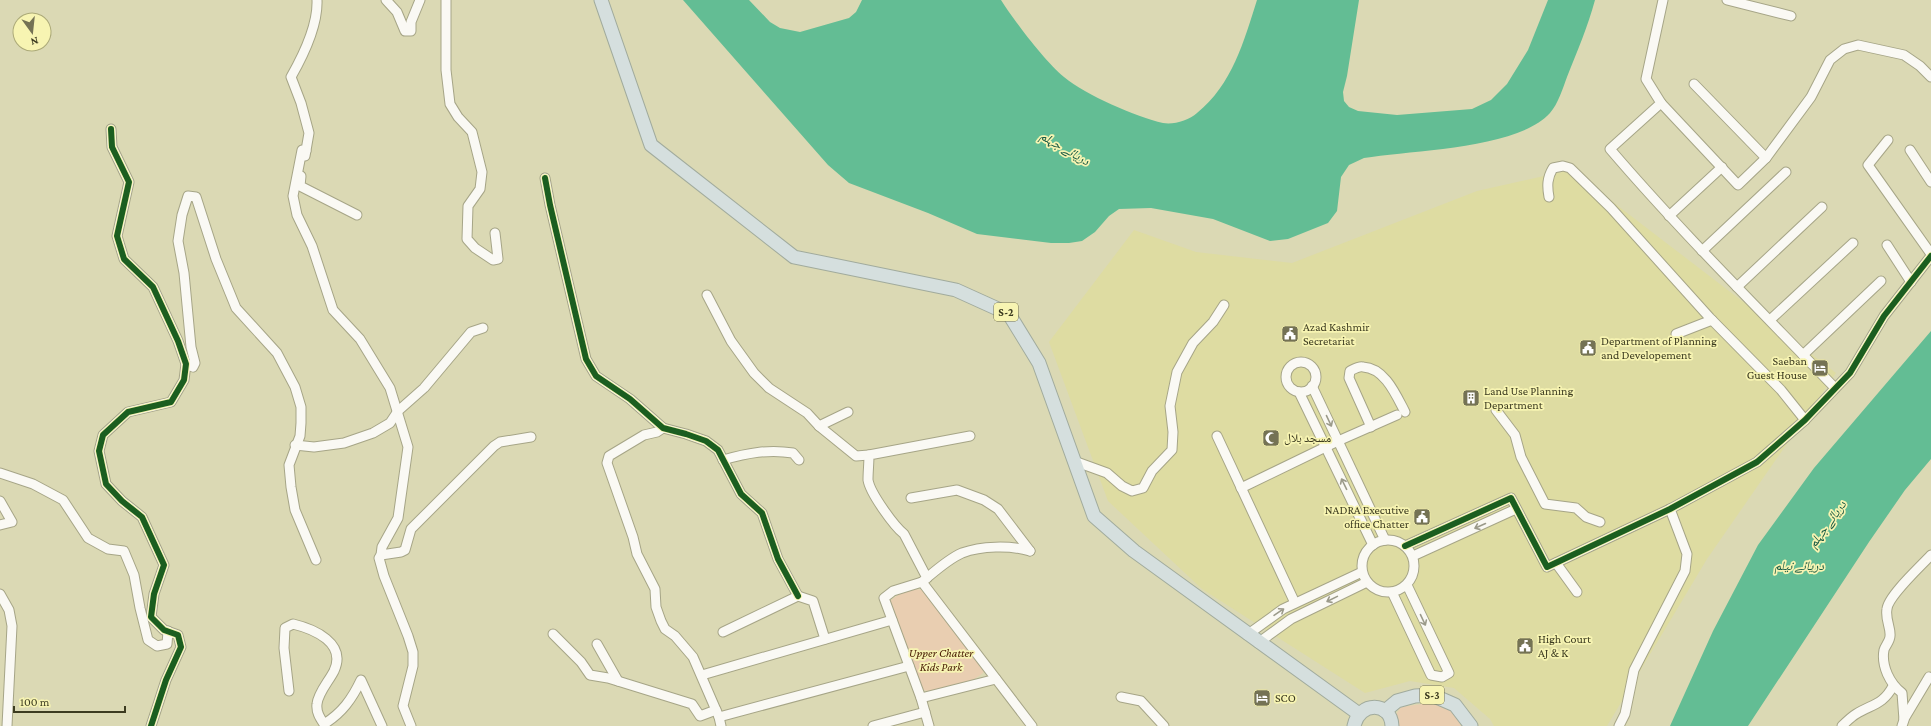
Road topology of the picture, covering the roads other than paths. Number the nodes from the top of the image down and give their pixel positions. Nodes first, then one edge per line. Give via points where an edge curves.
1 (317, 0) edge
2 (386, 0) edge
3 (420, 0) edge
4 (446, 0) edge
5 (601, 0) edge
6 (1663, 0) edge
7 (1727, 0) edge
8 (1791, 16) dead end
9 (1931, 77) edge
10 (1694, 84) dead end
11 (1661, 103) junction
12 (111, 129) dead end
13 (1888, 140) dead end
14 (1910, 150) dead end
15 (306, 151) junction
16 (1766, 158) junction
17 (1722, 167) junction
18 (1786, 172) dead end
19 (545, 178) dead end
20 (1931, 182) edge
21 (1549, 197) dead end
22 (1822, 207) dead end
23 (357, 215) dead end
24 (1669, 216) junction
25 (495, 233) dead end
26 (1854, 244) dead end
27 (1887, 245) dead end
28 (1702, 251) junction
29 (1931, 255) edge
30 (1881, 281) dead end
31 (1911, 282) junction
32 (1737, 287) junction
33 (707, 295) dead end
34 (1224, 304) dead end
35 (1712, 320) junction
36 (1770, 320) junction
37 (483, 328) dead end
38 (1676, 334) dead end
39 (1803, 355) junction
40 (186, 364) junction
41 (1312, 386) junction
42 (1835, 388) junction
43 (1299, 392) junction
44 (1496, 410) dead end
45 (398, 411) junction
46 (848, 412) dead end
47 (1805, 420) junction
48 (819, 426) junction
49 (1371, 427) junction
50 (663, 428) junction
51 (970, 436) dead end
52 (1217, 436) dead end
53 (530, 437) dead end
54 (1338, 441) junction
55 (295, 445) junction
56 (1326, 448) junction
57 (869, 455) junction
58 (723, 460) junction
59 (798, 460) dead end
60 (1074, 461) junction
61 (0, 473) edge
62 (1241, 488) junction
63 (911, 498) dead end
64 (0, 501) edge
65 (1516, 509) junction
66 (1670, 509) junction
67 (1600, 522) dead end
68 (0, 525) edge
69 (1384, 540) junction
70 (1373, 545) junction
71 (1405, 546) junction
72 (382, 555) junction
73 (1931, 555) edge
74 (1413, 556) junction
75 (316, 560) dead end
76 (1556, 563) junction
77 (1362, 572) junction
78 (924, 580) junction
79 (1367, 582) junction
80 (1407, 585) junction
81 (1392, 592) junction
82 (1577, 592) dead end
83 (0, 594) edge
84 (798, 596) junction
85 (1295, 603) junction
86 (892, 620) junction
87 (168, 631) junction
88 (723, 632) dead end
89 (553, 634) dead end
90 (1247, 635) junction
91 (825, 639) junction
92 (1258, 643) junction
93 (597, 644) dead end
94 (909, 666) junction
95 (702, 675) junction
96 (1930, 676) edge
97 (996, 680) junction
98 (618, 681) junction
99 (1893, 686) junction
100 (289, 691) dead end
101 (1121, 697) dead end
102 (921, 698) junction
103 (1385, 711) junction
104 (925, 712) junction
105 (718, 718) edge
106 (1357, 720) edge
107 (1903, 723) edge
108 (7, 726) edge
109 (151, 726) edge
110 (382, 726) edge
111 (411, 726) edge
112 (873, 726) edge
113 (929, 726) edge
114 (1032, 726) edge
115 (1164, 726) edge
116 (1392, 726) edge
117 (1470, 726) edge
118 (1619, 726) edge
119 (1842, 726) edge

1 - 15 street via 317,13 291,77 309,133
2 - 3 street via 397,12 405,31 411,31 411,22
4 - 25 street via 446,70 450,104 472,132 482,172 480,188 468,206 467,239 493,260 498,259
5 - 60 highway, S-2 via 651,145 794,257 956,290 1009,314 1039,362
6 - 11 street via 1646,80
7 - 8 street
9 - 16 street via 1904,55 1858,45 1844,50 1830,60 1811,97
10 - 16 street
11 - 17 street
11 - 24 street via 1610,149
12 - 40 street via 112,147 129,182 117,236 124,259 153,287
13 - 29 street via 1868,165
14 - 20 street
15 - 23 street via 300,186
15 - 45 street via 302,150 294,187 297,215 312,246 333,310 360,338 390,388
16 - 17 street via 1738,185
17 - 24 street
18 - 28 street
19 - 50 street via 586,358 596,376 630,399
21 - 35 street via 1548,176 1553,168 1570,168 1611,208
22 - 32 street
24 - 28 street
26 - 36 street
27 - 31 street
28 - 32 street
29 - 31 street
30 - 39 street
31 - 42 street via 1884,316 1850,372
32 - 36 street
33 - 48 street via 732,341 754,373 769,388 807,413
34 - 60 street via 1213,322 1193,343 1177,372 1170,406 1172,450 1152,471 1143,488 1132,491 1107,473
35 - 38 street
35 - 47 street via 1781,390
36 - 39 street
37 - 45 street via 471,332 424,388
39 - 42 street
40 - 55 street via 193,367 195,363 178,241 188,196 196,197 216,259 236,308 277,353 295,387 301,407 300,436
40 - 87 street via 184,380 171,402 128,412 103,435 99,451 106,484 142,517 164,565 154,594 151,617
41 - 43 street
41 - 43 street via 1316,376 1312,367 1303,362 1293,363 1287,370 1286,380 1290,388
41 -> 54 street
42 - 47 street
43 - 56 street
44 - 67 street via 1515,435 1520,457 1545,504 1576,508 1586,517
45 - 55 street via 390,423 373,433 314,447
45 - 72 street via 408,447 398,518 382,547
46 - 48 street
47 - 66 street via 1757,462
48 - 57 street via 856,456
49 - 49 street via 1401,413 1386,379 1362,366 1350,371 1349,378
49 - 54 street
50 - 58 street via 706,442 718,450
50 - 95 street via 644,435 609,456 607,463 636,554 655,589 656,607 665,629 675,636 693,657
51 - 57 street
52 - 62 street
53 - 72 street via 500,442 494,446 411,529 405,550
54 - 56 street
54 - 69 street
55 - 75 street via 289,465 295,510
56 - 62 street
70 -> 56 street
57 - 78 street via 868,481 898,529 904,534
58 - 59 street via 775,450 793,453
58 - 84 street via 741,494 762,513 778,559
60 - 90 highway, S-2 via 1094,516 1134,551
61 - 87 street via 33,484 63,500 88,538 108,549 124,551 134,575 148,640 157,646 167,644
62 - 85 street
63 - 78 street via 958,490 984,500 998,509 1030,550 987,548 962,554
64 - 68 street via 12,522
65 - 71 street via 1511,498
65 -> 74 street
65 - 76 street via 1547,567
66 - 76 street
66 - 118 street via 1687,554 1685,571 1634,670 1626,714
69 - 70 street
69 - 71 street via 1393,540
70 - 77 street via 1364,554
71 - 74 street
72 - 111 street via 380,558 384,576 413,652 413,666 403,706
73 - 99 street via 1903,584 1886,608 1890,636 1884,650 1885,668
74 - 80 street via 1414,574
76 - 82 street
77 - 79 street
77 - 85 street
78 - 86 street via 893,590 884,598
78 - 97 street
79 - 81 street via 1378,591
79 -> 92 street via 1291,619
80 - 81 street
80 -> 81 street via 1449,673 1442,677 1431,675
83 - 108 street via 9,610 12,626
84 - 88 street
84 - 91 street via 813,601
90 -> 85 street
86 - 91 street
86 - 94 street
87 - 109 street via 178,635 181,646 166,680
89 - 98 street via 581,662 590,675
90 - 92 highway, S-2
91 - 95 street
92 - 106 highway, S-2
93 - 98 street
94 - 102 street
94 - 105 street
95 - 105 street
96 - 107 street
97 - 102 street
97 - 114 street
98 - 105 street via 692,704 700,716
99 - 107 street via 1902,693
99 - 119 street via 1888,696 1856,714
100 - 110 street via 284,648 285,628 292,624 319,633 330,642 337,657 334,670 317,704 319,716 324,724 347,704 361,680
101 - 115 street via 1141,701
102 - 104 street
103 - 106 highway via 1376,707 1369,708
103 - 116 highway via 1391,718
103 - 117 highway, S-3 via 1397,701 1432,695 1455,705
104 - 112 street
104 - 113 street

